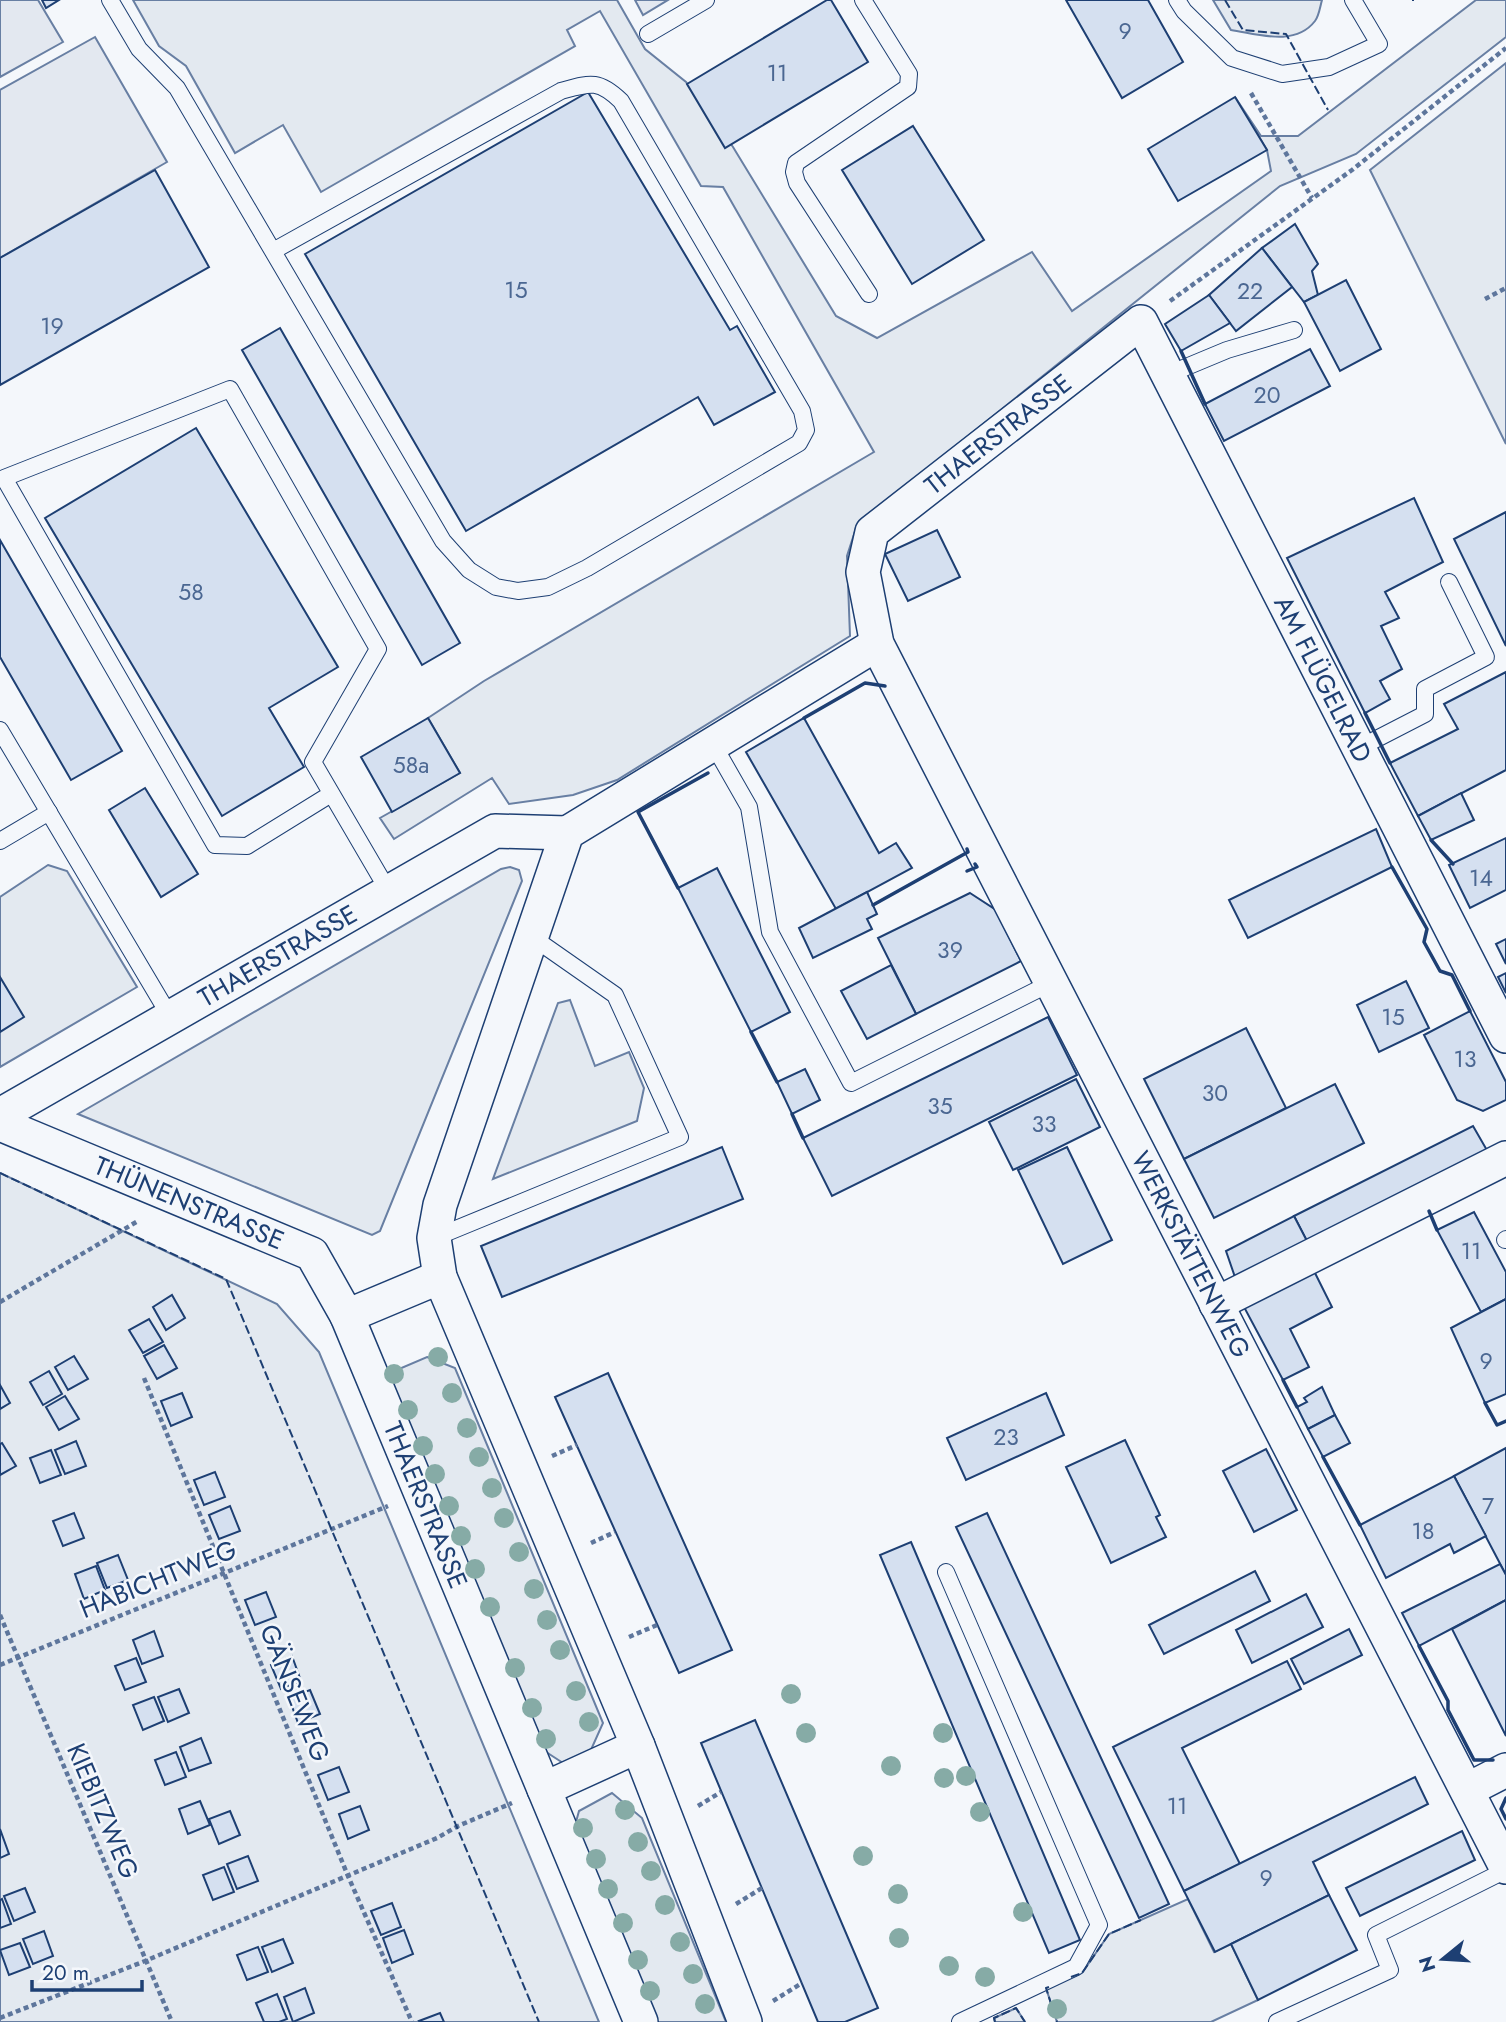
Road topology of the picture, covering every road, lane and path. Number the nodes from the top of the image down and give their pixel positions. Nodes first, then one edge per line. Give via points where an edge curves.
1 (110, 0) edge
2 (706, 0) edge
3 (863, 0) edge
4 (1177, 0) edge
5 (1353, 0) edge
6 (648, 34) dead end
7 (1506, 48) edge
8 (1231, 58) junction
9 (1312, 198) junction
10 (274, 251) junction
11 (1506, 288) edge
12 (869, 294) dead end
13 (1485, 299) dead end
14 (1140, 322) junction
15 (1294, 330) dead end
16 (1167, 375) junction
17 (1449, 582) dead end
18 (877, 644) junction
19 (0, 730) edge
20 (713, 744) junction
21 (1359, 748) junction
22 (331, 794) junction
23 (49, 812) junction
24 (567, 833) junction
25 (0, 841) edge
26 (389, 892) junction
27 (532, 937) junction
28 (1051, 983) junction
29 (171, 1018) junction
30 (1506, 1036) edge
31 (0, 1115) edge
32 (0, 1125) edge
33 (1506, 1158) edge
34 (173, 1197) junction
35 (435, 1238) junction
36 (440, 1278) junction
37 (0, 1303) edge
38 (1216, 1304) junction
39 (347, 1316) junction
40 (144, 1378) dead end
41 (421, 1493) junction
42 (615, 1532) dead end
43 (584, 1546) dead end
44 (225, 1572) junction
45 (946, 1572) dead end
46 (0, 1615) edge
47 (657, 1625) dead end
48 (624, 1639) dead end
49 (18, 1658) junction
50 (0, 1665) edge
51 (638, 1746) junction
52 (1506, 1770) edge
53 (544, 1789) junction
54 (1467, 1790) junction
55 (721, 1792) dead end
56 (686, 1812) dead end
57 (1506, 1868) edge
58 (348, 1875) junction
59 (762, 1888) dead end
60 (728, 1909) dead end
61 (145, 1961) junction
62 (802, 1983) dead end
63 (757, 2012) edge
64 (0, 2018) edge
65 (172, 2022) edge
66 (412, 2022) edge
67 (641, 2022) edge
68 (960, 2022) edge
69 (1277, 2022) edge

1 - 10 lane via 139,49 177,88
2 - 6 lane
3 - 12 lane via 909,74 908,87 796,163 794,172 796,183
4 - 8 lane
5 - 8 lane via 1379,44 1329,67 1282,74
7 - 9 path
8 - 9 path
9 - 14 path
10 - 10 lane via 443,541 469,570 496,587 518,591 548,587 587,568 799,443 806,430 802,411 621,101 607,88 588,84 561,92
11 - 13 path
14 - 16 street, AM FLÜGELRAD
14 - 18 street, THAERSTRASSE via 872,532 863,572
15 - 16 lane via 1227,350
16 - 21 street, AM FLÜGELRAD
17 - 21 lane via 1486,657 1425,689 1425,715
18 - 20 street
18 - 28 street, WERKSTÄTTENWEG
19 - 23 lane
20 - 24 street
20 - 28 lane via 749,807 770,932 851,1083
21 - 30 street, AM FLÜGELRAD
22 - 22 lane via 313,762 378,649 230,389 4,478 215,845 247,846
22 - 26 lane
23 - 25 lane
23 - 29 lane
24 - 26 street, THAERSTRASSE via 495,831
24 - 27 street
26 - 29 street, THAERSTRASSE
27 - 35 street via 440,1205
27 - 35 lane via 615,995 680,1137
28 - 38 street, WERKSTÄTTENWEG
29 - 31 street, THAERSTRASSE
32 - 34 street, THÜNENSTRASSE
33 - 38 street
34 - 37 path
34 - 39 street, THÜNENSTRASSE via 312,1254
35 - 36 street
36 - 39 street
36 - 51 street
38 - 54 street, WERKSTÄTTENWEG
39 - 41 street, THAERSTRASSE
40 - 44 path, GÄNSEWEG
41 - 44 path, HABICHTWEG
41 - 53 street, THAERSTRASSE
42 - 43 path
44 - 49 path, HABICHTWEG
44 - 58 path, GÄNSEWEG
45 - 68 lane via 1099,1925 1076,1967
46 - 49 path, KIEBITZWEG
47 - 48 path
49 - 50 path, HABICHTWEG
49 - 61 path, KIEBITZWEG
51 - 53 street
51 - 63 street
52 - 54 street
53 - 58 path
53 - 67 street, THAERSTRASSE
54 - 57 street, WERKSTÄTTENWEG
55 - 56 path
57 - 69 lane via 1376,1935 1390,1970
58 - 61 path
58 - 66 path, GÄNSEWEG
59 - 60 path
61 - 64 path
61 - 65 path, KIEBITZWEG
62 - 63 path

